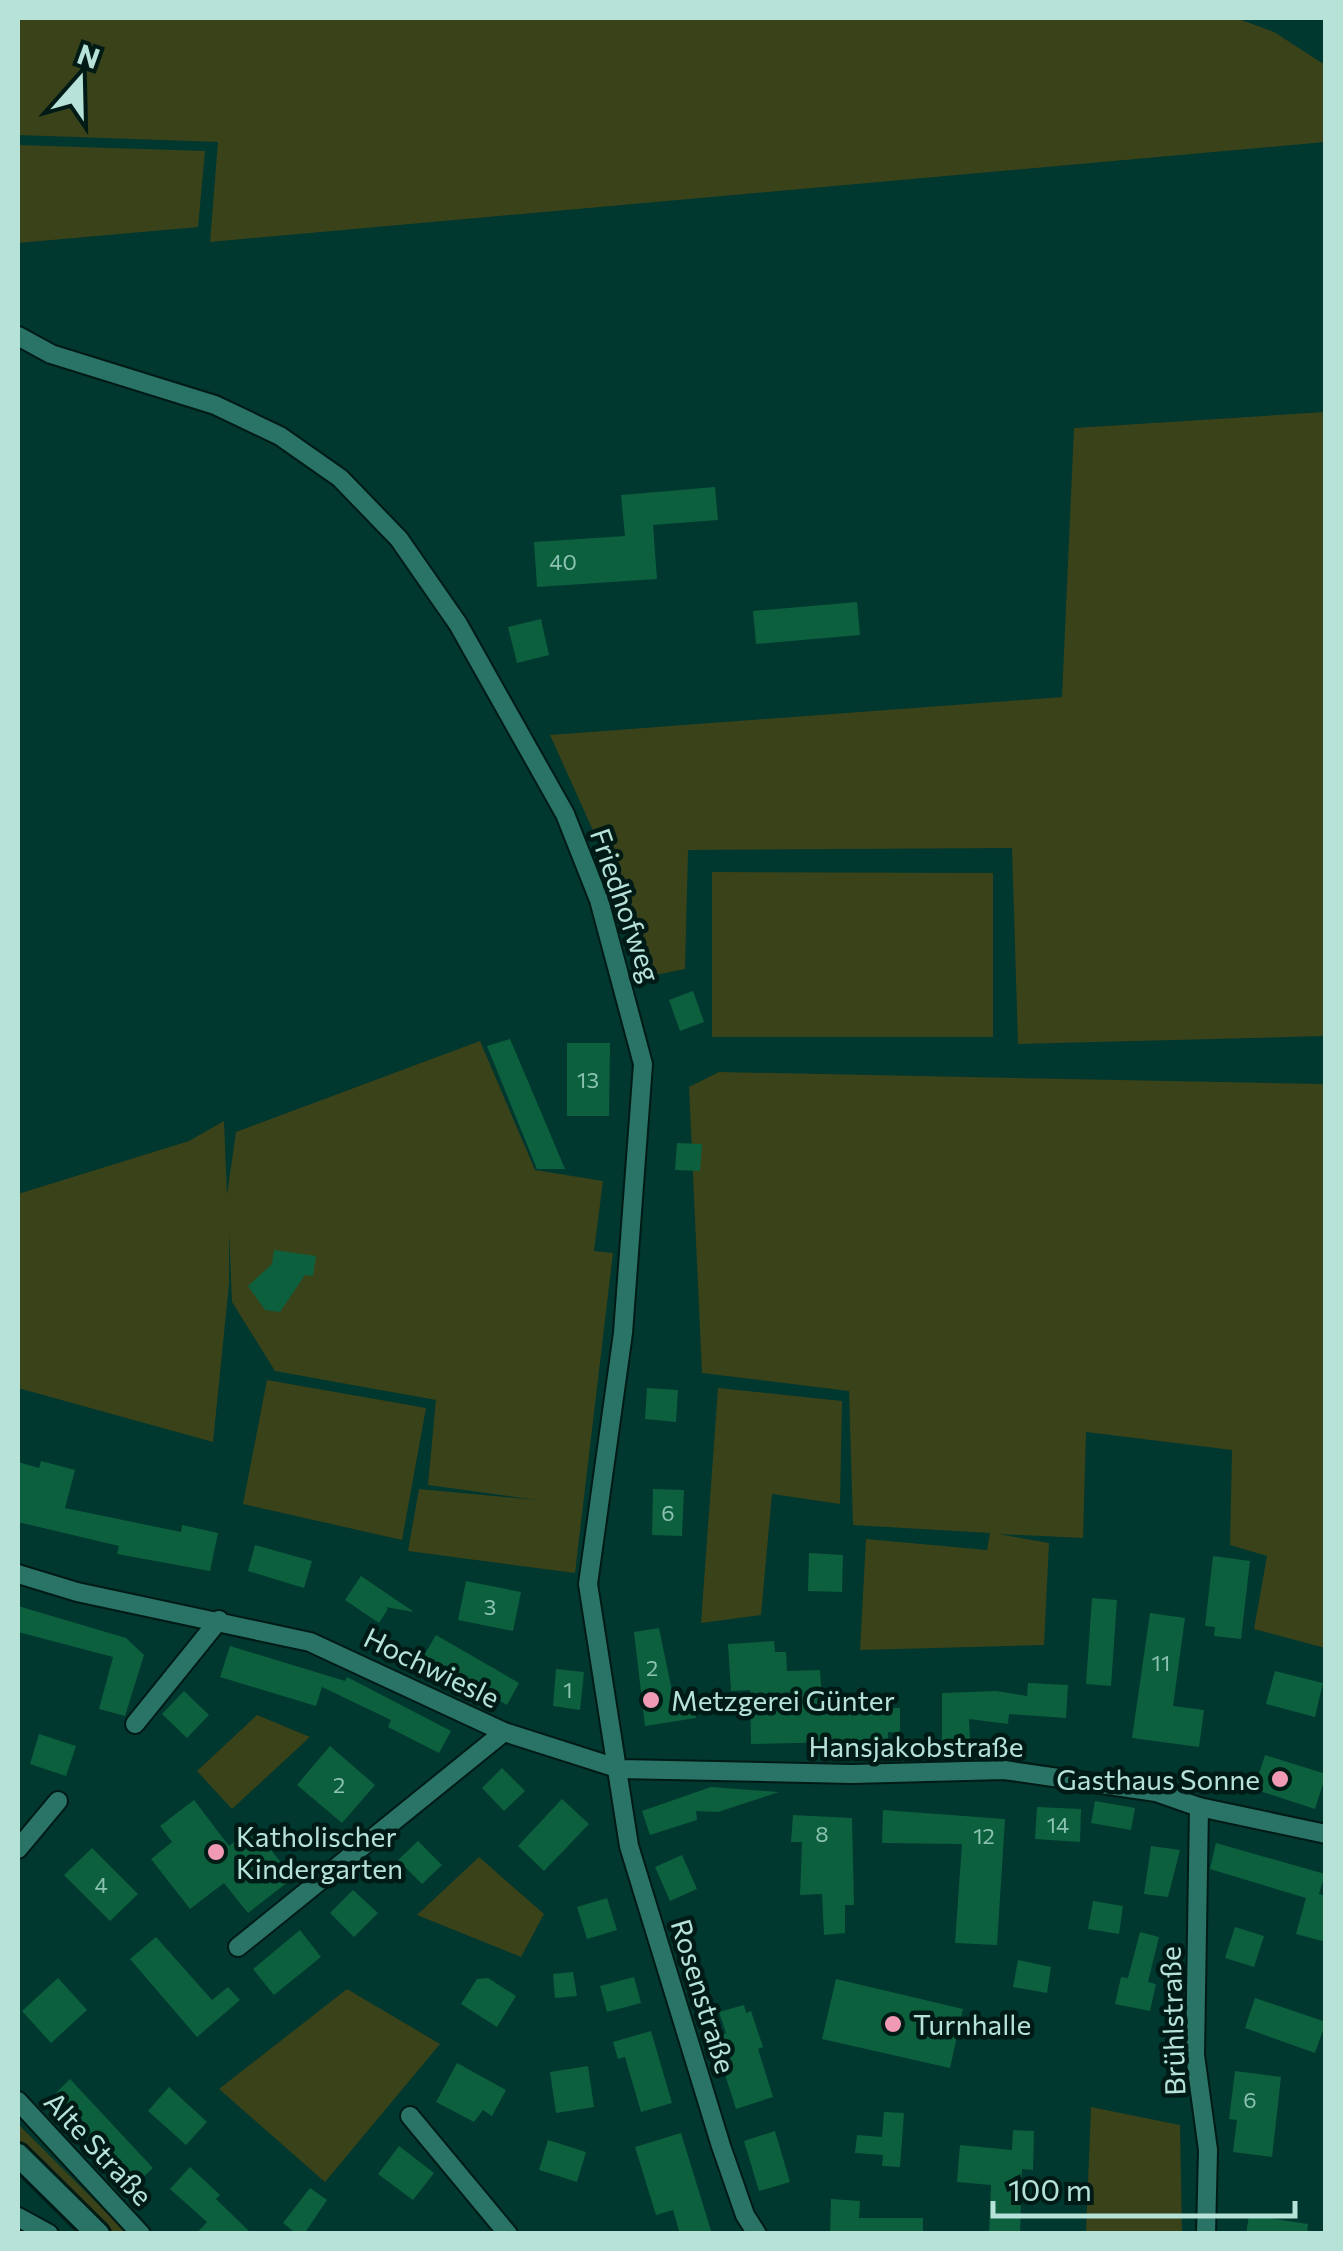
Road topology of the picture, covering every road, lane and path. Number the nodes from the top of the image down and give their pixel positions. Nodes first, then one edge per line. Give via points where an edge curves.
1 (18, 336) edge
2 (18, 1574) edge
3 (219, 1620) junction
4 (135, 1724) dead end
5 (504, 1732) junction
6 (620, 1769) junction
7 (58, 1800) dead end
8 (1198, 1807) junction
9 (1326, 1834) edge
10 (18, 1848) edge
11 (238, 1947) dead end
12 (18, 2100) edge
13 (410, 2116) dead end
14 (18, 2155) edge
15 (18, 2217) edge
16 (49, 2234) edge
17 (98, 2234) edge
18 (141, 2234) edge
19 (508, 2234) edge
20 (757, 2234) edge
21 (1206, 2234) edge

1 - 6 street, Friedhofweg via 52,354 215,405 280,436 340,478 398,539 458,624 565,814 600,900 644,1064 623,1333 588,1584
2 - 3 street, Hochwiesle
3 - 4 street
3 - 5 street, Hochwiesle via 326,1648
5 - 6 street, Hochwiesle
5 - 11 street
6 - 8 street, Hansjakobstraße via 1004,1770 1156,1792
6 - 20 street, Rosenstraße via 628,1846 722,2146
7 - 10 street
8 - 9 street, Hansjakobstraße
8 - 21 street, Brühlstraße via 1195,2055 1208,2150
12 - 18 street, Alte Straße
13 - 19 street
14 - 17 street
15 - 16 street

